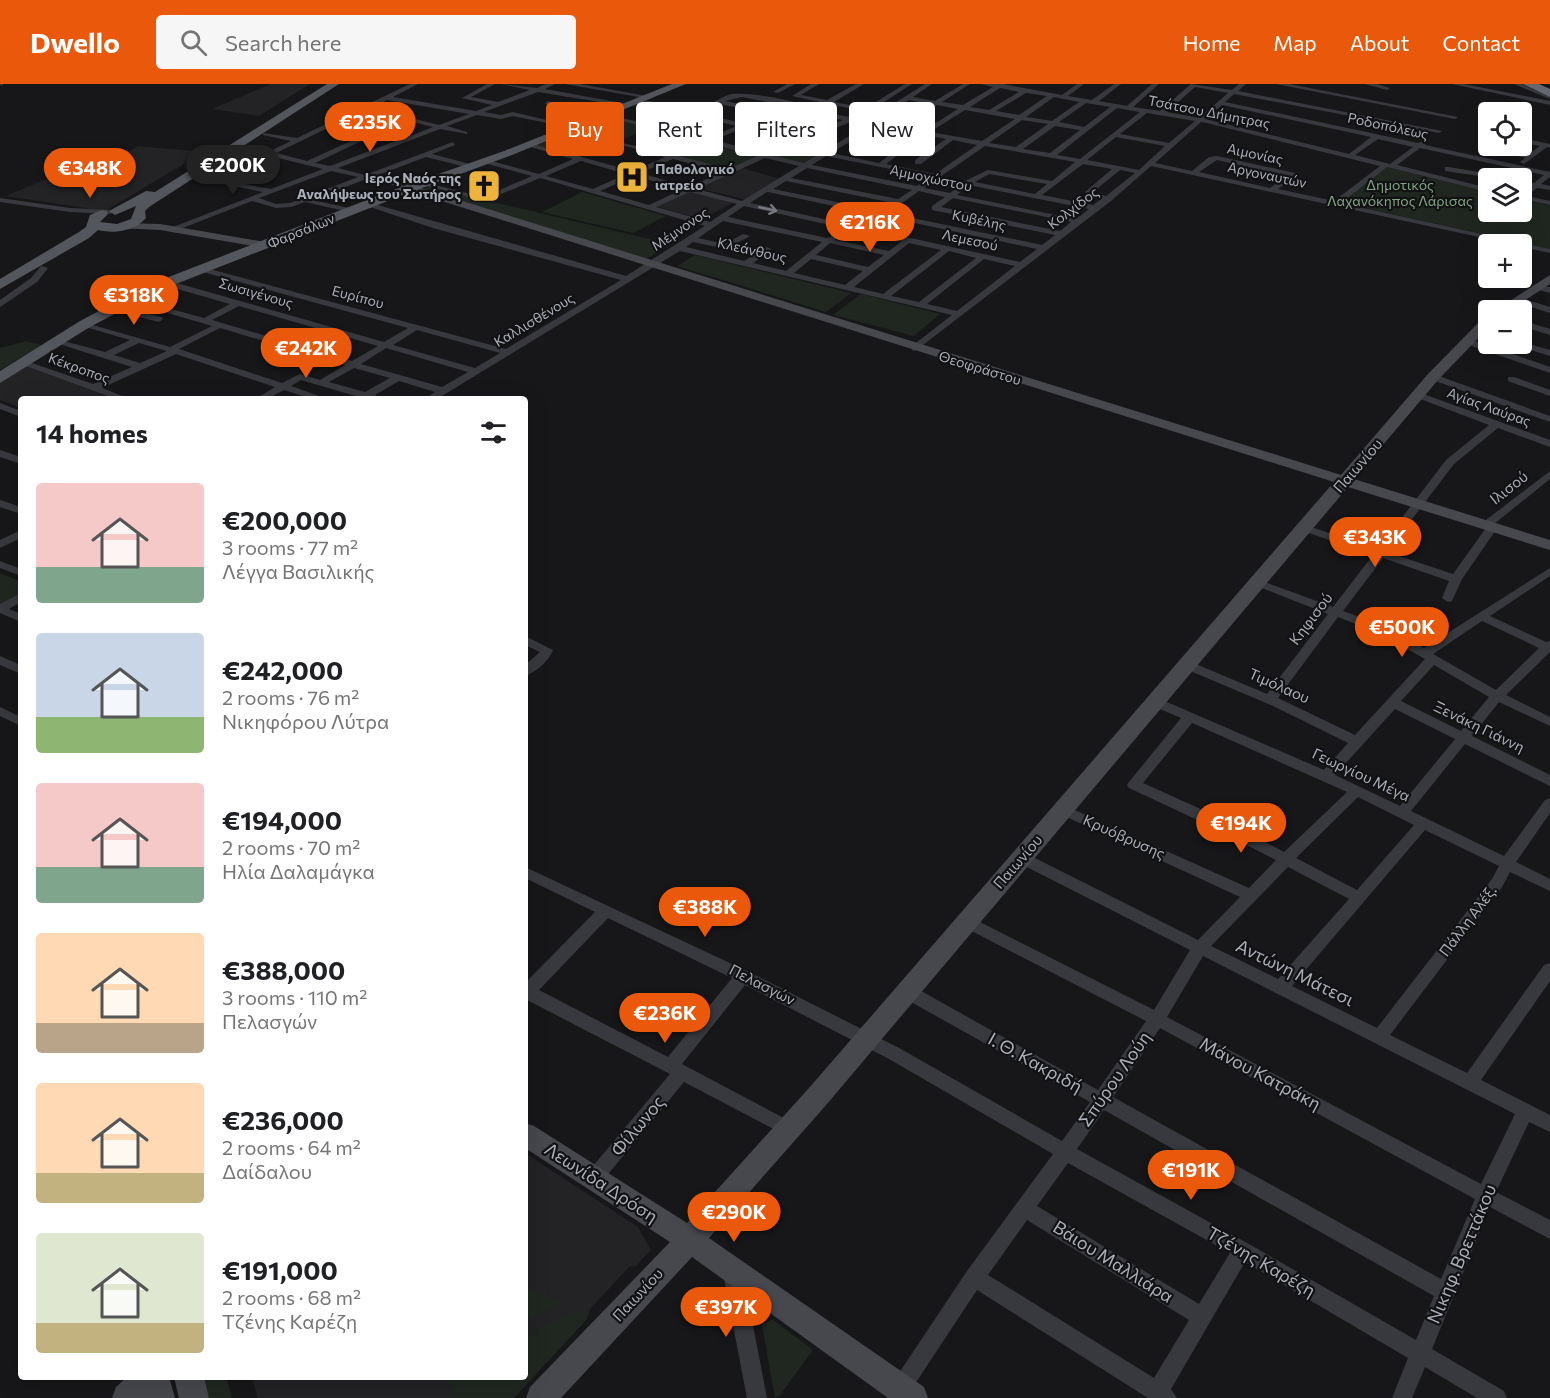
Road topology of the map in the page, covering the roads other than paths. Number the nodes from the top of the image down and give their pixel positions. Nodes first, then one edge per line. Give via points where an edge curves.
1 (324, 84) edge
2 (334, 84) edge
3 (415, 84) edge
4 (492, 84) edge
5 (504, 84) edge
6 (552, 84) edge
7 (568, 84) edge
8 (681, 84) edge
9 (792, 84) edge
10 (816, 84) edge
11 (861, 84) edge
12 (909, 84) edge
13 (928, 84) edge
14 (967, 84) edge
15 (984, 84) edge
16 (1036, 84) edge
17 (1081, 84) edge
18 (1118, 84) edge
19 (1153, 84) edge
20 (1243, 84) edge
21 (1279, 84) edge
22 (1368, 84) edge
23 (1455, 84) edge
24 (1517, 84) edge
25 (1529, 84) edge
26 (1000, 85) edge
27 (1195, 85) edge
28 (1387, 88) dead end
29 (538, 90) junction
30 (764, 90) dead end
31 (1025, 91) junction
32 (776, 92) junction
33 (1233, 92) junction
34 (1550, 93) edge
35 (1053, 95) junction
36 (795, 96) junction
37 (804, 97) junction
38 (1063, 97) junction
39 (387, 98) junction
40 (909, 98) junction
41 (646, 99) junction
42 (1550, 99) edge
43 (1084, 101) junction
44 (656, 102) edge
45 (719, 102) edge
46 (780, 102) edge
47 (795, 102) edge
48 (828, 102) joint
49 (879, 102) edge
50 (902, 102) edge
51 (935, 102) junction
52 (1094, 102) junction
53 (1221, 103) junction
54 (1550, 103) edge
55 (503, 104) junction
56 (630, 105) junction
57 (517, 106) dead end
58 (1115, 106) junction
59 (963, 107) junction
60 (364, 108) junction
61 (624, 108) edge
62 (1128, 108) junction
63 (1145, 111) junction
64 (990, 112) junction
65 (476, 113) junction
66 (1161, 114) junction
67 (398, 117) junction
68 (1022, 117) junction
69 (1371, 118) junction
70 (1298, 119) junction
71 (1200, 120) junction
72 (390, 121) dead end
73 (546, 122) edge
74 (1053, 123) junction
75 (381, 124) dead end
76 (329, 125) junction
77 (935, 125) edge
78 (1289, 125) dead end
79 (439, 127) junction
80 (1338, 128) junction
81 (1086, 129) junction
82 (1280, 131) dead end
83 (1353, 131) junction
84 (1439, 131) junction
85 (368, 133) junction
86 (465, 133) dead end
87 (265, 134) dead end
88 (935, 134) edge
89 (1329, 134) dead end
90 (1116, 135) junction
91 (1377, 136) junction
92 (953, 137) junction
93 (1076, 137) junction
94 (1271, 137) junction
95 (546, 139) edge
96 (1086, 139) dead end
97 (298, 140) junction
98 (1320, 140) dead end
99 (1096, 141) dead end
100 (984, 142) junction
101 (1107, 142) junction
102 (1532, 142) edge
103 (624, 143) edge
104 (404, 144) junction
105 (453, 144) dead end
106 (1170, 144) junction
107 (529, 145) junction
108 (1420, 145) junction
109 (1548, 145) edge
110 (1310, 146) junction
111 (244, 148) dead end
112 (1018, 149) junction
113 (415, 151) dead end
114 (271, 153) junction
115 (426, 154) junction
116 (1464, 155) junction
117 (764, 156) joint
118 (822, 156) edge
119 (836, 156) edge
120 (892, 156) edge
121 (1052, 156) junction
122 (1350, 156) junction
123 (1482, 156) edge
124 (1527, 156) edge
125 (673, 157) junction
126 (1531, 157) junction
127 (846, 158) junction
128 (1479, 158) junction
129 (580, 159) junction
130 (350, 161) junction
131 (487, 161) junction
132 (1082, 161) junction
133 (918, 162) dead end
134 (309, 163) junction
135 (361, 164) dead end
136 (1150, 164) junction
137 (880, 165) junction
138 (806, 166) junction
139 (1388, 166) junction
140 (372, 167) dead end
141 (471, 167) junction
142 (1518, 167) junction
143 (332, 168) junction
144 (1118, 168) junction
145 (1448, 169) junction
146 (384, 170) junction
147 (729, 171) junction
148 (827, 171) junction
149 (1141, 172) junction
150 (1194, 173) junction
151 (634, 174) junction
152 (1478, 174) edge
153 (1549, 174) edge
154 (539, 176) junction
155 (936, 176) junction
156 (197, 177) dead end
157 (366, 177) junction
158 (1436, 177) junction
159 (786, 179) junction
160 (806, 183) junction
161 (968, 183) junction
162 (1052, 183) junction
163 (1532, 184) edge
164 (1535, 185) junction
165 (417, 186) junction
166 (1478, 188) edge
167 (1532, 188) edge
168 (1550, 188) edge
169 (689, 189) junction
170 (918, 189) junction
171 (768, 190) junction
172 (1272, 190) junction
173 (272, 191) junction
174 (594, 191) junction
175 (789, 195) junction
176 (952, 196) junction
177 (1037, 196) junction
178 (253, 199) junction
179 (1108, 199) junction
180 (0, 200) edge
181 (304, 200) junction
182 (1532, 200) edge
183 (900, 202) junction
184 (370, 204) junction
185 (744, 204) junction
186 (1335, 204) junction
187 (1550, 204) edge
188 (648, 208) junction
189 (855, 208) junction
190 (1095, 208) junction
191 (70, 210) junction
192 (351, 211) junction
193 (112, 212) junction
194 (882, 214) junction
195 (139, 216) junction
196 (721, 218) junction
197 (1076, 221) junction
198 (93, 222) junction
199 (834, 223) junction
200 (711, 225) junction
201 (120, 226) junction
202 (849, 226) junction
203 (166, 228) junction
204 (906, 229) junction
205 (1061, 234) junction
206 (84, 235) junction
207 (746, 236) dead end
208 (1478, 236) edge
209 (691, 239) junction
210 (908, 240) junction
211 (828, 241) junction
212 (265, 245) junction
213 (1532, 247) edge
214 (680, 248) junction
215 (948, 248) junction
216 (1043, 248) junction
217 (767, 249) dead end
218 (1550, 251) edge
219 (891, 254) junction
220 (809, 256) junction
221 (983, 256) junction
222 (747, 263) junction
223 (652, 264) junction
224 (1021, 265) junction
225 (44, 267) junction
226 (202, 269) junction
227 (870, 270) junction
228 (788, 273) junction
229 (627, 279) junction
230 (1550, 279) edge
231 (0, 280) edge
232 (166, 283) junction
233 (0, 285) edge
234 (849, 287) junction
235 (1544, 289) edge
236 (0, 296) edge
237 (885, 296) junction
238 (130, 299) junction
239 (1518, 300) edge
240 (239, 303) junction
241 (0, 304) edge
242 (921, 304) junction
243 (1532, 304) edge
244 (115, 308) junction
245 (1550, 310) edge
246 (958, 314) junction
247 (159, 319) dead end
248 (206, 320) junction
249 (86, 324) junction
250 (220, 325) junction
251 (1532, 326) edge
252 (416, 327) junction
253 (1550, 332) edge
254 (1478, 333) edge
255 (138, 340) junction
256 (59, 341) junction
257 (386, 345) junction
258 (915, 348) junction
259 (1532, 348) edge
260 (173, 350) junction
261 (507, 352) junction
262 (1550, 353) edge
263 (1520, 354) edge
264 (107, 356) junction
265 (23, 363) junction
266 (353, 364) junction
267 (139, 366) junction
268 (1550, 370) edge
269 (476, 371) junction
270 (399, 377) junction
271 (1433, 377) junction
272 (0, 378) edge
273 (1511, 379) dead end
274 (323, 382) junction
275 (282, 386) junction
276 (93, 388) junction
277 (444, 391) junction
278 (1550, 393) edge
279 (1418, 395) junction
280 (116, 396) edge
281 (265, 396) edge
282 (313, 396) edge
283 (361, 396) edge
284 (366, 396) edge
285 (435, 396) edge
286 (0, 406) edge
287 (18, 413) edge
288 (1550, 419) edge
289 (1497, 424) junction
290 (1550, 444) edge
291 (0, 453) edge
292 (18, 460) edge
293 (1550, 474) edge
294 (1345, 481) junction
295 (0, 503) edge
296 (1419, 504) junction
297 (18, 510) edge
298 (1489, 526) junction
299 (1304, 528) junction
300 (18, 535) edge
301 (1547, 542) edge
302 (0, 545) edge
303 (1380, 554) junction
304 (0, 564) edge
305 (1550, 571) edge
306 (18, 572) edge
307 (1456, 579) junction
308 (1258, 583) junction
309 (1448, 598) dead end
310 (18, 599) edge
311 (0, 609) edge
312 (1336, 611) junction
313 (18, 617) edge
314 (1483, 617) junction
315 (528, 641) edge
316 (1548, 646) edge
317 (1429, 655) junction
318 (0, 660) edge
319 (1187, 665) junction
320 (18, 669) edge
321 (528, 669) edge
322 (1497, 696) junction
323 (1270, 699) junction
324 (1155, 702) junction
325 (1394, 703) junction
326 (0, 711) edge
327 (1190, 716) junction
328 (18, 720) edge
329 (1550, 722) edge
330 (1465, 738) junction
331 (1356, 741) junction
332 (1326, 776) junction
333 (1550, 781) edge
334 (1356, 791) junction
335 (1550, 803) edge
336 (1063, 810) junction
337 (1402, 813) junction
338 (1424, 822) junction
339 (1022, 858) junction
340 (1286, 859) junction
341 (1508, 864) junction
342 (528, 873) edge
343 (1550, 885) edge
344 (1250, 895) junction
345 (1360, 898) junction
346 (606, 910) junction
347 (967, 922) junction
348 (1199, 949) junction
349 (744, 976) junction
350 (1547, 979) edge
351 (1281, 987) junction
352 (528, 989) edge
353 (528, 992) edge
354 (908, 992) junction
355 (1157, 1019) junction
356 (1380, 1036) junction
357 (867, 1040) junction
358 (676, 1070) junction
359 (1470, 1082) junction
360 (1101, 1099) junction
361 (1525, 1111) junction
362 (1550, 1124) edge
363 (789, 1129) junction
364 (528, 1136) edge
365 (1065, 1152) junction
366 (594, 1178) junction
367 (1486, 1194) junction
368 (1023, 1207) junction
369 (1550, 1230) edge
370 (690, 1240) junction
371 (1242, 1250) junction
372 (733, 1271) junction
373 (974, 1277) junction
374 (1446, 1292) junction
375 (1202, 1317) junction
376 (1420, 1353) junction
377 (146, 1380) edge
378 (155, 1380) edge
379 (190, 1380) edge
380 (907, 1394) edge
381 (1163, 1395) edge
382 (127, 1398) edge
383 (160, 1398) edge
384 (194, 1398) edge
385 (541, 1398) edge
386 (757, 1398) edge
387 (1402, 1398) edge
388 (1497, 1398) edge

1 - 193 main road via 156,190
2 - 195 main road via 145,204
3 - 39 street
4 - 55 street via 465,98
5 - 29 street
6 - 29 street
7 - 41 street
8 - 41 main road, Φαρσάλων
9 - 32 street
10 - 36 street
11 - 48 street
12 - 49 street
13 - 40 street, Μέμνονος
14 - 51 street
15 - 26 street, Τσάτσου Δήμητρας
16 - 31 street
17 - 38 street
18 - 52 street
19 - 62 street
20 - 33 street, Κολχίδος
21 - 84 street via 1455,117
22 - 28 street
23 - 54 street
24 - 42 street
25 - 34 highway
26 - 31 street, Τσάτσου Δήμητρας
26 - 59 street
27 - 33 street
27 - 66 street
29 - 55 street
29 - 56 street
30 - 32 street
31 - 35 street, Τσάτσου Δήμητρας
31 - 64 street
32 - 36 street
33 - 53 street, Κολχίδος
33 - 69 street
35 - 38 street, Τσάτσου Δήμητρας
35 - 68 street
36 - 37 street
37 - 47 street
37 - 48 street
38 - 43 street, Τσάτσου Δήμητρας
39 - 60 street
39 - 65 street
40 - 50 street, Μέμνονος
40 - 51 street
41 - 44 street
41 - 56 main road, Φαρσάλων
43 - 52 street, Τσάτσου Δήμητρας
43 - 74 street
45 - 46 street via 737,94
51 - 59 street
52 - 58 street, Τσάτσου Δήμητρας
53 - 70 street, Ροδοπόλεως
53 - 71 street, Κολχίδος
55 - 57 street
55 - 65 street
56 - 61 main road, Φαρσάλων
58 - 62 street, Τσάτσου Δήμητρας
58 - 81 street
59 - 64 street
59 - 77 street
60 - 67 street
60 - 76 street
62 - 63 street, Τσάτσου Δήμητρας
63 - 66 street, Τσάτσου Δήμητρας
63 - 90 street
64 - 68 street
65 - 73 street via 502,117 513,114
65 - 79 street
66 - 71 street, Τσάτσου Δήμητρας
67 - 72 street
67 - 79 street
68 - 74 street
68 - 100 street
69 - 83 street
69 - 84 street
70 - 78 street
70 - 80 street, Ροδοπόλεως
71 - 94 street, Τσάτσου Δήμητρας
71 - 106 street, Κολχίδος
74 - 81 street
74 - 112 street
75 - 85 street
76 - 85 street
76 - 97 street
79 - 86 street
79 - 104 street
80 - 83 street, Ροδοπόλεως
80 - 89 street
81 - 93 street
82 - 94 street
83 - 91 street, Ροδοπόλεως
84 - 108 street
85 - 104 street
85 - 134 street
87 - 97 street
88 - 92 street
90 - 101 street
90 - 106 street
91 - 108 street, Ροδοπόλεως
91 - 122 street
92 - 100 street
92 - 133 street
93 - 96 street
93 - 121 street
94 - 110 street, Τσάτσου Δήμητρας
95 - 107 main road, Φαρσάλων
97 - 114 street
98 - 110 street
99 - 101 street
100 - 112 street
100 - 155 street
101 - 132 street
102 - 109 street
103 - 125 street
104 - 130 street
105 - 115 street
106 - 136 street, Κολχίδος
107 - 129 street, Λεμεσού
107 - 131 main road, Φαρσάλων
108 - 116 street, Ροδοπόλεως
108 - 139 street
109 - 126 street
110 - 122 street, Τσάτσου Δήμητρας
111 - 114 street
112 - 121 street
113 - 115 street
114 - 134 street
115 - 141 street
115 - 146 street
116 - 128 street, Ροδοπόλεως
116 - 145 street
117 - 138 street, Αμμοχώστου
117 - 147 street
118 - 138 street, Μέμνονος
119 - 127 street
120 - 137 street
121 - 132 street
122 - 139 street, Τσάτσου Δήμητρας
123 - 128 street
124 - 126 street
125 - 147 street
125 - 151 street
126 - 142 street
127 - 137 street
127 - 148 street
128 - 142 street, Ροδοπόλεως
129 - 151 street, Λεμεσού
129 - 154 street
130 - 135 street
130 - 143 street
131 - 141 main road, Φαρσάλων
131 - 154 street
132 - 144 street
132 - 162 street
134 - 143 street
136 - 149 street, Κολχίδος
136 - 150 street, Αργοναυτών
137 - 155 street
138 - 148 street, Αμμοχώστου
138 - 159 street, Μέμνονος
139 - 158 street, Τσάτσου Δήμητρας
139 - 186 street
140 - 146 street
141 - 165 main road, Φαρσάλων
142 - 153 street, Ροδοπόλεως
143 - 157 street
143 - 173 street
144 - 149 street
144 - 179 street via 1089,192
145 - 152 street
145 - 158 street
146 - 157 street
147 - 169 street
148 - 160 street
148 - 170 street, Αμμοχώστου
149 - 179 street, Κολχίδος
150 - 172 street, Αργοναυτών
150 - 172 street, Αιμονίας via 1215,158 1291,174
151 - 169 street, Λεμεσού
151 - 174 street
153 - 164 street
154 - 165 street via 484,199
154 - 174 street
155 - 170 street
156 - 173 street
157 - 165 street
157 - 181 street
158 - 166 street, Τσάτσου Δήμητρας
159 - 160 street
159 - 171 street, Μέμνονος
160 - 175 street
160 - 183 street
161 - 162 street via 988,172
161 - 176 street
161 - 177 street
162 - 177 street
163 - 164 street
164 - 167 street
164 - 168 street
165 - 184 main road, Φαρσάλων
165 - 223 street, Θεοφράστου
169 - 185 street, Λεμεσού
169 - 188 street
170 - 176 street, Αμμοχώστου
170 - 183 street
171 - 175 street, Κυβέλης
171 - 185 street, Μέμνονος
172 - 186 street, Αργοναυτών
173 - 178 street
174 - 188 street
175 - 189 street, Κυβέλης
176 - 197 street, Αμμοχώστου
176 - 205 street via 935,208
177 - 190 street
178 - 181 street via 281,206
178 - 203 street
179 - 190 street, Κολχίδος
180 - 191 street
181 - 192 street
182 - 187 street
183 - 194 street
184 - 192 main road, Φαρσάλων
184 - 229 street
185 - 196 street, Μέμνονος
185 -> 199 street, Λεμεσού
186 - 208 street, Αργοναυτών
188 - 200 street
189 - 194 street, Κυβέλης
189 - 199 street
190 - 197 street, Κολχίδος
191 - 193 street
191 - 198 street
192 - 212 main road, Φαρσάλων
193 - 195 main road via 129,211
193 - 198 main road
194 - 204 street, Κυβέλης
195 - 201 main road
195 - 203 street
196 - 200 street, Μέμνονος
196 - 211 street
197 - 205 street, Κολχίδος
198 - 201 main road via 105,227
198 - 206 main road
199 - 202 street, Λεμεσού
200 - 209 street, Μέμνονος
201 - 203 street
201 - 225 main road
202 - 204 street, Λεμεσού
202 - 211 street
203 - 212 street
204 - 210 street, Λεμεσού
204 - 216 street, Κυβέλης
205 - 216 street, Κολχίδος
206 - 231 street via 59,244
206 - 233 main road
207 - 209 street via 726,247
209 - 214 street, Μέμνονος
210 - 215 street, Λεμεσού
210 - 219 street
211 - 219 street
211 - 220 street
212 - 226 main road, Φαρσάλων
213 - 218 street, Αργοναυτών
214 - 222 street, Κλεάνθους
214 - 223 street, Μέμνονος
215 - 221 street, Λεμεσού
215 - 237 street
216 - 224 street, Κολχίδος
217 - 222 street
219 - 227 street
220 - 227 street
220 - 228 street
221 - 224 street, Λεμεσού
221 - 242 street
222 - 228 street, Κλεάνθους
223 - 229 street, Καλλισθένους
223 - 258 street, Θεοφράστου
224 - 246 street, Κολχίδος
225 - 236 main road
225 - 241 street via 34,280
226 - 232 main road, Φαρσάλων
226 - 252 street, Ευρίπου
227 - 234 street
228 - 234 street, Κλεάνθους
229 - 261 street, Καλλισθένους
230 - 235 street
232 - 238 main road, Φαρσάλων
232 - 240 street, Σωσιγένους
234 - 237 street, Κλεάνθους
235 - 239 street
237 - 242 street, Κλεάνθους
238 - 244 main road, Φαρσάλων
238 - 248 street
240 - 248 street
240 - 257 street, Σωσιγένους
242 - 246 street, Κλεάνθους
243 - 245 street
244 - 247 street
244 - 249 main road, Φαρσάλων
246 - 258 street, Κολχίδος
248 - 250 street
249 - 255 street
249 - 256 main road, Φαρσάλων
250 - 260 street
250 - 266 street
251 - 253 street
252 - 257 street
252 - 261 street, Ευρίπου
254 - 271 street, Παιωνίου
255 - 260 street
255 - 264 street
256 - 264 street
256 - 265 main road, Φαρσάλων
257 - 266 street
257 - 269 street, Σωσιγένους
258 - 294 street, Θεοφράστου
259 - 262 street
260 - 267 street
260 - 275 street
261 - 269 street, Καλλισθένους
263 - 268 street
264 - 267 street
265 - 272 main road, Φαρσάλων
265 - 276 street, Κέκροπος
266 - 270 street
266 - 274 street
267 - 276 street
269 - 277 street, Καλλισθένους
270 - 277 street
270 - 284 street
271 - 279 street, Παιωνίου
271 - 288 street
273 - 278 street
274 - 275 street via 300,377
274 - 283 street
275 - 281 street
275 - 282 street
276 - 280 street, Κέκροπος
277 - 285 street, Καλλισθένους
279 - 289 street, Αγίας Λαύρας
279 - 294 street, Παιωνίου
286 - 287 street
289 - 290 street, Αγίας Λαύρας
289 - 296 street, Κηφισού via 1456,456
291 - 292 street
293 - 298 street, Ιλισού
294 - 296 street, Θεοφράστου
294 - 299 street, Παιωνίου
295 - 297 street
296 - 298 street, Θεοφράστου
296 - 303 street, Κηφισού
298 - 301 street, Θεοφράστου
298 - 307 street, Ιλισού
299 - 303 street
299 - 308 street, Παιωνίου
300 - 302 street
303 - 307 street
303 - 312 street, Κηφισού
304 - 306 street
305 - 314 street
307 - 309 street, Ιλισού
308 - 312 street
308 - 319 street, Παιωνίου
310 - 311 street
311 - 313 street
312 - 317 street
312 - 323 street, Κηφισού
314 - 316 street
314 - 317 street
315 - 321 street via 547,650
316 - 322 street
317 - 322 street
317 - 325 street
318 - 320 street
319 - 323 street, Τιμόλαου
319 - 324 street, Παιωνίου
322 - 329 street
322 - 330 street
323 - 331 street, Τιμόλαου
324 - 327 street, Γεωργίου Μέγα
324 - 336 street, Παιωνίου
325 - 330 street, Ξενάκη Γιάννη
325 - 331 street
326 - 328 street
327 - 332 street, Γεωργίου Μέγα
327 - 340 street via 1134,785
330 - 333 street, Ξενάκη Γιάννη
330 - 337 street
331 - 332 street
332 - 334 street, Γεωργίου Μέγα
334 - 337 street, Γεωργίου Μέγα
334 - 340 street, Σπύρου Λούη
335 - 341 street, Πάλλη Αλέξ. via 1516,847
336 - 339 street, Παιωνίου
336 - 344 street, Κρυόβρυσης
337 - 338 street, Γεωργίου Μέγα
338 - 341 street, Γεωργίου Μέγα
338 - 345 street
339 - 347 street, Παιωνίου
339 - 348 street, Αντώνη Μάτεσι
340 - 344 street, Σπύρου Λούη
340 - 345 street
341 - 343 street, Γεωργίου Μέγα
341 - 356 street, Πάλλη Αλέξ.
342 - 346 street, Πελασγών
344 - 348 street, Σπύρου Λούη
345 - 351 street
346 - 349 street, Πελασγών
346 - 352 street
347 - 354 street, Παιωνίου
347 - 355 street, Μάνου Κατράκη
348 - 351 street, Αντώνη Μάτεσι
348 - 355 street, Σπύρου Λούη
349 - 357 street, Πελασγών
349 - 358 street, Φίλωνος
350 - 359 street
351 - 356 street, Αντώνη Μάτεσι
353 - 358 street
354 - 357 street, Παιωνίου
354 - 360 street, Ι. Θ. Κακριδή
355 - 360 street, Σπύρου Λούη
355 - 367 street, Μάνου Κατράκη
356 - 359 street, Αντώνη Μάτεσι
357 - 363 street, Παιωνίου
357 - 365 street, Τζένης Καρέζη
358 - 363 street
358 - 366 street, Φίλωνος
359 - 361 street, Αντώνη Μάτεσι
360 - 365 street, Σπύρου Λούη
360 - 374 street, Ι. Θ. Κακριδή
361 - 362 street, Αντώνη Μάτεσι
361 - 367 street, Νικηφ. Βρεττάκου
363 - 370 street, Παιωνίου
364 - 366 street, Λεωνίδα Δρόση
365 - 368 street, Σπύρου Λούη
365 - 371 street, Τζένης Καρέζη
366 - 370 street, Λεωνίδα Δρόση
367 - 369 street, Μάνου Κατράκη
367 - 374 street, Νικηφ. Βρεττάκου
368 - 373 street, Σπύρου Λούη
368 - 375 street, Βάιου Μαλλιάρα
370 - 372 street, Λεωνίδα Δρόση
370 - 385 street, Παιωνίου
371 - 375 street
371 - 376 street, Τζένης Καρέζη
372 - 380 street, Λεωνίδα Δρόση
372 - 386 street
373 - 380 street, Σπύρου Λούη
373 - 381 street
374 - 376 street, Νικηφ. Βρεττάκου
375 - 381 street
376 - 387 street, Νικηφ. Βρεττάκου
376 - 388 street, Τζένης Καρέζη
377 - 382 street
378 - 383 street
379 - 384 street

